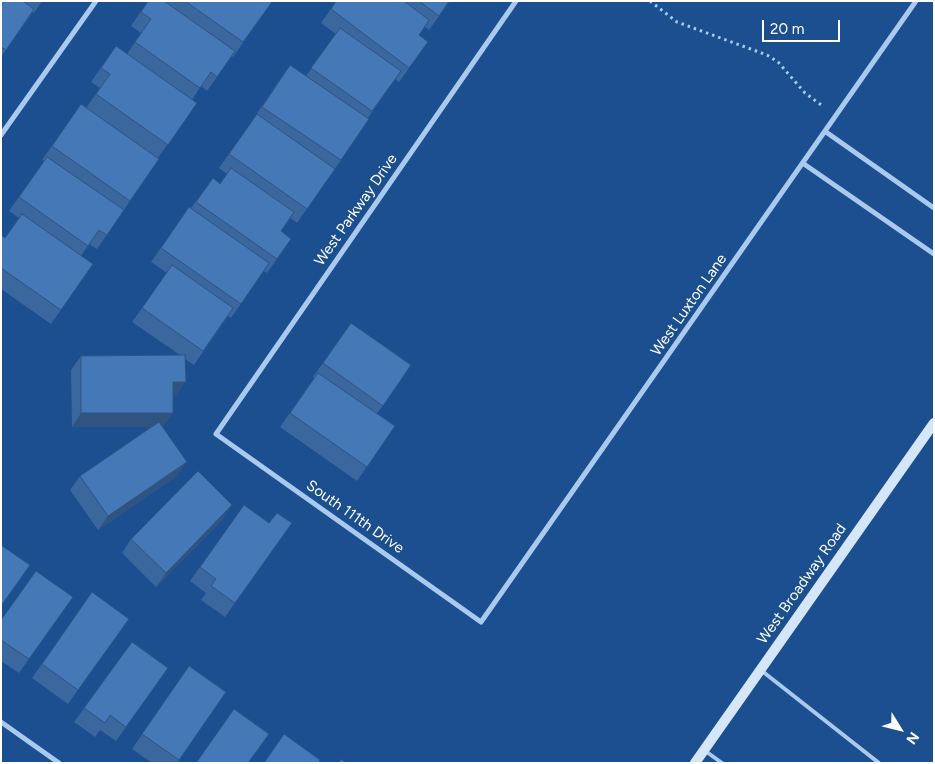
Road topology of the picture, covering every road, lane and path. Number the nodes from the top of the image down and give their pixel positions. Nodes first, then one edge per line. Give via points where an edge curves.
1 (96, 1) edge
2 (516, 1) edge
3 (650, 1) edge
4 (916, 1) edge
5 (838, 113) junction
6 (826, 132) junction
7 (1, 135) edge
8 (804, 164) junction
9 (934, 208) edge
10 (934, 254) edge
11 (934, 423) edge
12 (216, 434) joint
13 (481, 622) joint
14 (761, 670) junction
15 (1, 722) edge
16 (704, 750) junction
17 (59, 763) edge
18 (695, 763) edge
19 (722, 763) edge
20 (879, 763) edge

1 - 7 street
2 - 12 street, West Parkway Drive
3 - 5 path via 676,22 767,55 778,62 817,104
4 - 5 street, West Luxton Lane
5 - 6 street, West Luxton Lane
6 - 8 street, West Luxton Lane
6 - 9 street
8 - 10 street
8 - 13 street, West Luxton Lane
11 - 14 main road, West Broadway Road
12 - 13 street, South 111th Drive
14 - 16 main road, West Broadway Road
14 - 20 lane
15 - 17 street
16 - 18 main road, West Broadway Road
16 - 19 lane

